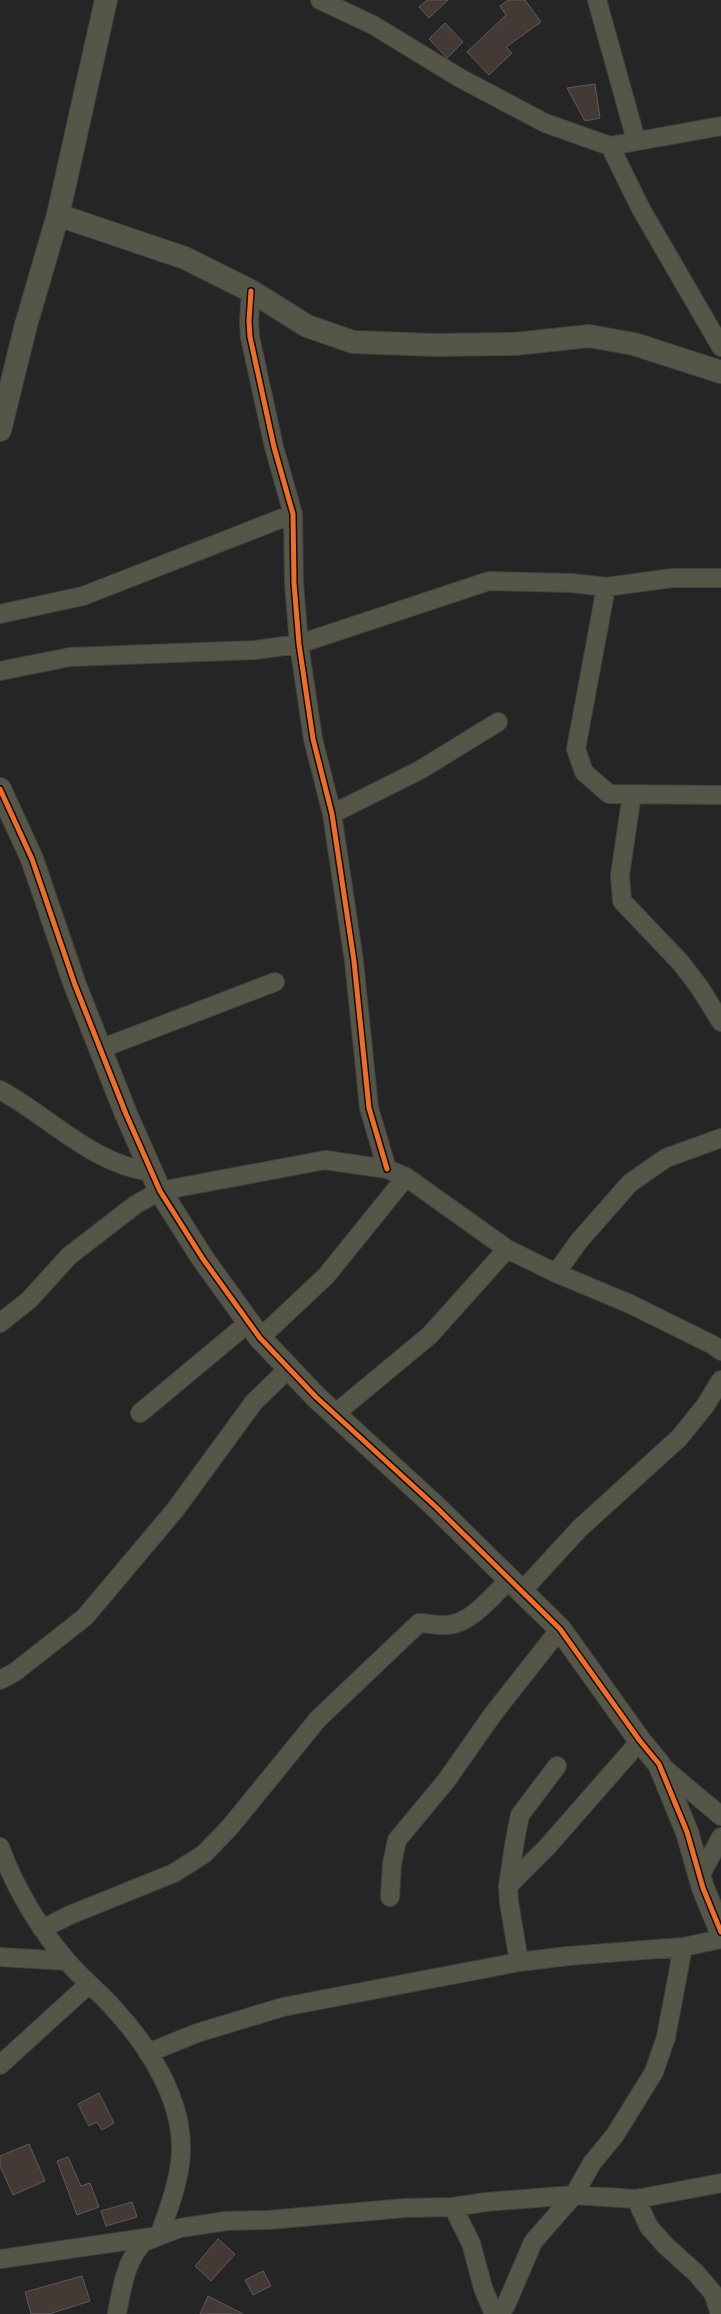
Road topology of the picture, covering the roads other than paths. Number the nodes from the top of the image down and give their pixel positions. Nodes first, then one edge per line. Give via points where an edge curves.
1 (106, 0) edge
2 (320, 0) edge
3 (597, 0) edge
4 (721, 126) edge
5 (636, 140) junction
6 (610, 146) junction
7 (58, 216) junction
8 (251, 291) junction
9 (721, 347) edge
10 (721, 372) edge
11 (0, 430) edge
12 (293, 514) junction
13 (721, 578) edge
14 (606, 587) junction
15 (0, 614) edge
16 (299, 644) junction
17 (0, 671) edge
18 (498, 722) dead end
19 (0, 789) edge
20 (632, 794) junction
21 (721, 795) edge
22 (332, 814) junction
23 (275, 982) dead end
24 (721, 1022) edge
25 (100, 1049) junction
26 (0, 1090) edge
27 (721, 1138) edge
28 (387, 1169) junction
29 (406, 1177) junction
30 (155, 1182) junction
31 (507, 1249) junction
32 (556, 1273) junction
33 (0, 1323) edge
34 (254, 1331) junction
35 (721, 1351) edge
36 (288, 1369) junction
37 (721, 1380) edge
38 (140, 1413) dead end
39 (336, 1413) junction
40 (515, 1586) junction
41 (560, 1629) junction
42 (0, 1680) edge
43 (640, 1741) junction
44 (659, 1764) junction
45 (557, 1766) dead end
46 (721, 1816) edge
47 (721, 1837) edge
48 (0, 1847) edge
49 (700, 1876) junction
50 (508, 1886) junction
51 (390, 1897) dead end
52 (42, 1929) junction
53 (721, 1932) edge
54 (721, 1938) edge
55 (683, 1947) junction
56 (0, 1957) edge
57 (67, 1962) junction
58 (519, 1962) junction
59 (88, 1985) junction
60 (148, 2053) junction
61 (0, 2065) edge
62 (721, 2184) edge
63 (574, 2195) junction
64 (636, 2199) junction
65 (452, 2208) junction
66 (159, 2236) junction
67 (0, 2259) edge
68 (117, 2314) edge
69 (494, 2314) edge
70 (500, 2314) edge
71 (720, 2314) edge

1 - 7 street
2 - 6 street via 374,25 460,78 545,123
3 - 5 street
4 - 5 street via 681,135
5 - 6 street
6 - 9 street via 641,209
7 - 8 street via 185,258
7 - 11 street via 26,324
8 - 10 street via 307,326 353,342 515,344 588,336 634,344
8 - 12 street via 250,337 274,447
12 - 15 street via 83,596
12 - 16 street
13 - 14 street via 672,578
14 - 16 street via 572,583 489,581
14 - 20 street via 576,749 584,772 599,786 610,794
16 - 17 street via 256,650 70,657
16 - 22 street via 313,739
18 - 22 street via 420,770
19 - 25 street via 32,859
20 - 21 street
20 - 24 street via 620,875 622,901 681,963
22 - 28 street via 354,961 368,1108
23 - 25 street
25 - 30 street
26 - 30 street via 96,1154
27 - 32 street via 666,1158 630,1182 579,1241
28 - 29 street
28 - 30 street via 325,1160
29 - 31 street
29 - 34 street via 326,1276
30 - 33 street via 135,1205 69,1256 29,1300
30 - 34 street via 203,1259
31 - 32 street
31 - 39 street via 430,1335
32 - 35 street via 630,1304
34 - 36 street
34 - 38 street
36 - 39 street
36 - 42 street via 254,1402 175,1510 85,1617 15,1672
37 - 40 street via 705,1406 679,1438
39 - 40 street
40 - 41 street
40 - 52 street via 460,1621 447,1625 419,1623 407,1632 367,1674 318,1719 204,1854 174,1872
41 - 43 street
41 - 51 street via 446,1781 397,1840 392,1864
43 - 44 street
43 - 50 street via 548,1846
44 - 46 street
44 - 49 street via 687,1832
45 - 50 street via 520,1815
47 - 49 street
48 - 52 street
49 - 53 street
50 - 58 street
52 - 57 street
54 - 55 street
55 - 58 street
55 - 63 street via 666,2037 654,2072 615,2135 592,2163
56 - 57 street
57 - 59 street
58 - 60 street via 283,2007 197,2032
59 - 60 street via 115,2010
59 - 61 street
60 - 66 street via 166,2086 177,2118 181,2145 170,2205
62 - 64 street
63 - 64 street
63 - 65 street via 486,2202
63 - 70 street via 532,2242 506,2306
64 - 71 street via 649,2227 713,2293
65 - 66 street via 405,2208 268,2220 226,2221 180,2228
65 - 69 street via 471,2244 483,2288
66 - 67 street
66 - 68 street via 140,2245 122,2287

